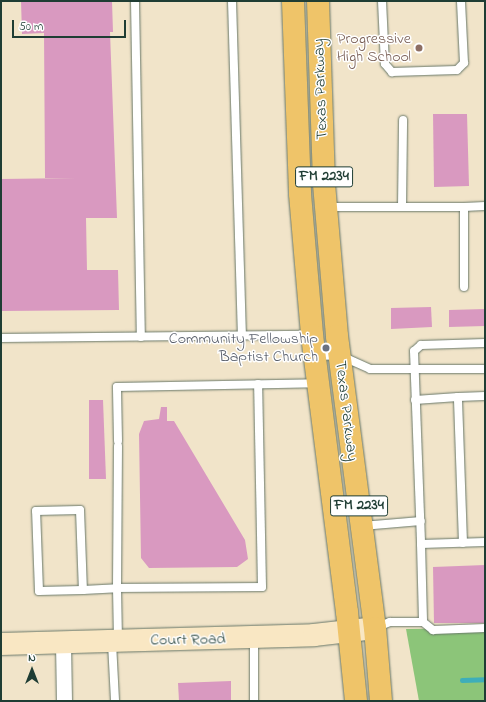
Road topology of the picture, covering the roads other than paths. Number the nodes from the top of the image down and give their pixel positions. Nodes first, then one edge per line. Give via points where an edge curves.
1 (135, 1) edge
2 (232, 1) edge
3 (293, 1) edge
4 (318, 1) edge
5 (382, 1) edge
6 (461, 1) edge
7 (403, 120) dead end
8 (485, 206) edge
9 (326, 207) junction
10 (402, 207) junction
11 (464, 207) junction
12 (464, 287) dead end
13 (312, 335) junction
14 (242, 336) junction
15 (141, 337) junction
16 (1, 338) edge
17 (485, 342) edge
18 (339, 355) junction
19 (315, 356) junction
20 (414, 369) junction
21 (485, 369) edge
22 (318, 383) junction
23 (258, 384) junction
24 (485, 396) edge
25 (458, 397) junction
26 (415, 400) junction
27 (421, 521) junction
28 (361, 526) junction
29 (463, 542) junction
30 (485, 542) edge
31 (421, 544) junction
32 (117, 588) junction
33 (83, 590) junction
34 (423, 622) junction
35 (375, 628) junction
36 (485, 628) edge
37 (349, 632) junction
38 (254, 638) junction
39 (115, 642) junction
40 (63, 643) junction
41 (1, 644) edge
42 (64, 701) edge
43 (115, 701) edge
44 (254, 701) edge
45 (356, 701) edge
46 (381, 701) edge

1 - 15 lane
2 - 14 lane
3 - 13 main road, Texas Parkway / FM 2234 via 300,194
4 - 9 main road, Texas Parkway / FM 2234
5 - 6 lane via 385,64 392,72 457,70 464,62
7 - 10 lane
8 - 11 lane
9 - 10 lane
9 - 18 main road, Texas Parkway / FM 2234
10 - 11 lane
11 - 12 lane
13 - 14 lane
13 - 19 main road, Texas Parkway / FM 2234
14 - 15 lane
15 - 16 lane
17 - 20 lane via 421,345 414,351
18 - 19 lane
18 - 20 lane via 370,369
18 - 28 main road, Texas Parkway / FM 2234
19 - 22 main road, Texas Parkway / FM 2234
20 - 21 lane
20 - 26 lane
22 - 23 lane
22 - 37 main road, Texas Parkway / FM 2234
23 - 32 lane via 116,387
23 - 32 lane via 262,587
24 - 25 lane
25 - 26 lane
25 - 29 lane
26 - 27 lane
27 - 28 lane
27 - 31 lane
28 - 35 main road, Texas Parkway / FM 2234
29 - 30 lane
29 - 31 lane
31 - 34 lane
32 - 33 lane
32 - 39 lane
33 - 33 lane via 80,510 36,511 39,591
34 - 35 lane via 390,622
34 - 36 lane via 433,630
35 - 37 street, Court Road
35 - 46 main road, Texas Parkway / FM 2234
37 - 38 street, Court Road
37 - 45 main road, Texas Parkway / FM 2234
38 - 39 street, Court Road
38 - 44 lane
39 - 40 street, Court Road
39 - 43 lane
40 - 41 street, Court Road
40 - 42 street

